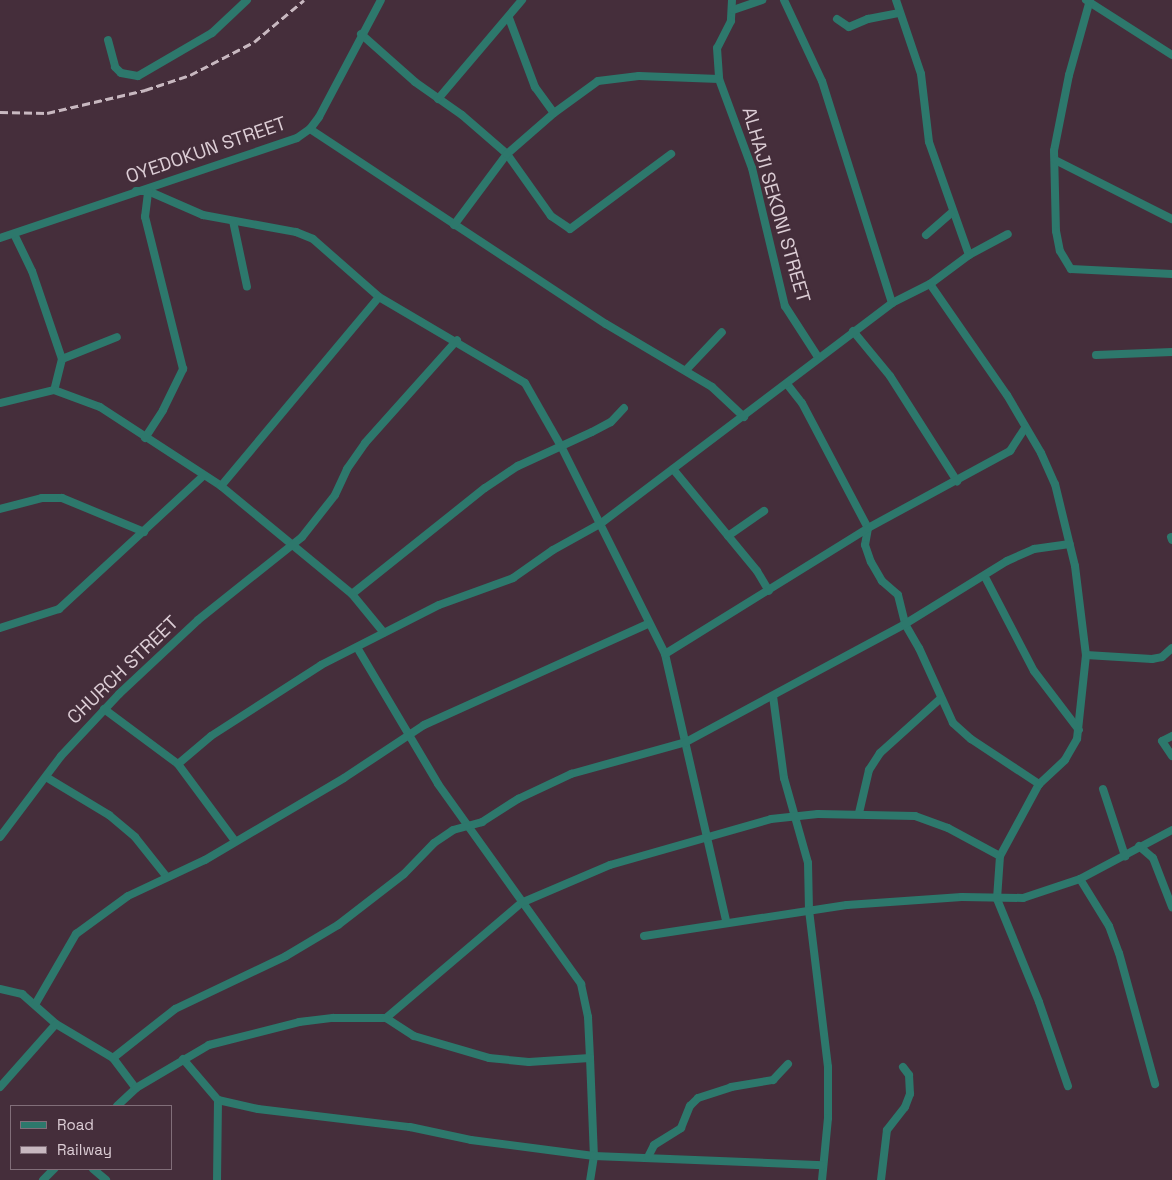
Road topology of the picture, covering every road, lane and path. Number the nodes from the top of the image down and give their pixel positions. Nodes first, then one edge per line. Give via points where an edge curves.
1 (247, 0) edge
2 (381, 0) edge
3 (522, 0) edge
4 (732, 0) edge
5 (762, 0) edge
6 (784, 0) edge
7 (896, 0) edge
8 (1089, 1) edge
9 (733, 10) junction
10 (899, 14) junction
11 (509, 18) junction
12 (837, 19) dead end
13 (361, 34) junction
14 (108, 40) dead end
15 (1172, 55) edge
16 (719, 79) junction
17 (438, 98) junction
18 (554, 113) junction
19 (310, 129) junction
20 (507, 154) junction
21 (671, 154) dead end
22 (1055, 160) junction
23 (136, 191) junction
24 (148, 191) junction
25 (951, 213) junction
26 (1172, 219) edge
27 (233, 221) junction
28 (454, 225) junction
29 (14, 234) junction
30 (1008, 234) dead end
31 (926, 235) dead end
32 (0, 238) edge
33 (969, 255) junction
34 (1172, 274) edge
35 (930, 284) junction
36 (247, 287) dead end
37 (379, 297) junction
38 (892, 303) junction
39 (853, 331) junction
40 (722, 332) dead end
41 (117, 337) dead end
42 (457, 340) junction
43 (1172, 352) edge
44 (1096, 354) dead end
45 (818, 357) junction
46 (62, 359) junction
47 (686, 370) junction
48 (787, 384) junction
49 (54, 390) junction
50 (0, 403) edge
51 (624, 408) dead end
52 (744, 417) junction
53 (1025, 428) junction
54 (145, 438) junction
55 (561, 446) junction
56 (673, 469) junction
57 (204, 475) junction
58 (957, 481) junction
59 (221, 486) junction
60 (0, 509) edge
61 (764, 511) dead end
62 (600, 524) junction
63 (868, 528) junction
64 (144, 532) junction
65 (728, 536) junction
66 (1070, 544) junction
67 (290, 545) junction
68 (985, 577) junction
69 (769, 591) junction
70 (352, 594) junction
71 (648, 624) junction
72 (905, 624) junction
73 (0, 628) edge
74 (384, 634) junction
75 (1172, 648) edge
76 (358, 649) junction
77 (665, 654) junction
78 (1086, 655) junction
79 (773, 696) junction
80 (941, 698) junction
81 (104, 709) junction
82 (1079, 730) junction
83 (1172, 736) edge
84 (408, 737) junction
85 (686, 742) junction
86 (1172, 756) edge
87 (178, 764) junction
88 (46, 777) junction
89 (1039, 784) junction
90 (1103, 789) dead end
91 (859, 813) junction
92 (794, 817) junction
93 (469, 826) junction
94 (1172, 830) edge
95 (0, 837) edge
96 (705, 838) junction
97 (235, 841) junction
98 (1139, 846) junction
99 (1000, 856) junction
100 (1125, 856) junction
101 (166, 876) junction
102 (1080, 878) junction
103 (997, 899) junction
104 (521, 903) junction
105 (1172, 907) edge
106 (809, 910) junction
107 (726, 921) junction
108 (644, 936) dead end
109 (0, 989) edge
110 (36, 1003) junction
111 (386, 1018) junction
112 (56, 1024) junction
113 (113, 1058) junction
114 (590, 1058) junction
115 (183, 1059) junction
116 (788, 1064) dead end
117 (903, 1066) dead end
118 (1155, 1084) dead end
119 (0, 1086) edge
120 (1068, 1086) dead end
121 (136, 1088) junction
122 (218, 1100) junction
123 (118, 1105) edge
124 (594, 1156) junction
125 (648, 1157) junction
126 (823, 1165) junction
127 (53, 1170) edge
128 (94, 1170) edge
129 (43, 1180) edge
130 (106, 1180) edge
131 (217, 1180) edge
132 (590, 1180) edge
133 (822, 1180) edge
134 (881, 1180) edge

1 - 14 street via 212,33 138,76 121,73 115,67
2 - 13 street, OYEDOKUN STREET
3 - 11 street
4 - 9 street, ALHAJI SEKONI STREET
5 - 9 street
6 - 38 street via 822,81
7 - 10 street
8 - 15 street
8 - 22 street via 1069,75
9 - 16 street, ALHAJI SEKONI STREET via 717,48
10 - 12 street via 868,19 850,27
10 - 25 street via 921,74 929,142
11 - 17 street via 468,59
11 - 18 street via 535,87
13 - 17 street
13 - 19 street, OYEDOKUN STREET
16 - 18 street via 612,77 598,81
16 - 45 street, ALHAJI SEKONI STREET via 752,168 785,306
17 - 20 street
18 - 20 street
19 - 23 street, OYEDOKUN STREET via 279,146
19 - 28 street
20 - 21 street via 551,216 570,229
20 - 28 street
22 - 26 street
22 - 34 street via 1056,231 1067,266
23 - 24 street
23 - 29 street, OYEDOKUN STREET
24 - 27 street via 203,216
24 - 54 street via 145,216 183,369
25 - 31 street
25 - 33 street
27 - 36 street
27 - 37 street via 296,232 313,239
28 - 47 street via 606,324
29 - 32 street, OYEDOKUN STREET
29 - 46 street via 32,272
30 - 33 street
33 - 35 street
35 - 38 street
35 - 53 street via 1007,395
37 - 42 street
37 - 59 street
38 - 39 street
39 - 45 street
39 - 58 street via 890,376
40 - 47 street
41 - 46 street
42 - 55 street via 525,383
42 - 67 street, CHURCH STREET via 365,444 313,525
43 - 44 street
45 - 48 street
46 - 49 street
47 - 52 street via 712,386
48 - 52 street
48 - 63 street via 802,403
49 - 50 street
49 - 54 street via 100,407
51 - 55 street via 611,422
52 - 56 street
53 - 58 street via 1010,451
53 - 66 street via 1055,484
54 - 57 street
55 - 62 street
55 - 70 street via 518,466 485,488
56 - 62 street
56 - 65 street
57 - 59 street
57 - 64 street
58 - 63 street
59 - 67 street
60 - 64 street via 42,498 62,498
61 - 65 street
62 - 71 street
62 - 74 street via 553,550 513,578 439,605
63 - 69 street
63 - 72 street via 865,544 871,562 882,581 898,595
64 - 73 street via 59,609
65 - 69 street
66 - 68 street via 1034,549 1007,561
66 - 78 street via 1082,605
67 - 70 street
67 - 81 street, CHURCH STREET via 198,620
68 - 72 street
68 - 82 street via 1034,671
69 - 77 street
70 - 74 street
71 - 77 street
71 - 84 street via 424,725
72 - 79 street
72 - 80 street
74 - 76 street
75 - 78 street via 1162,657 1152,659
76 - 84 street
76 - 87 street via 321,665 210,736
77 - 85 street
78 - 82 street
79 - 85 street
79 - 92 street via 784,778
80 - 89 street via 962,732
80 - 91 street via 880,753 869,770
81 - 87 street
81 - 88 street, CHURCH STREET
82 - 89 street via 1066,760
83 - 86 street via 1162,741
84 - 93 street
84 - 97 street
85 - 93 street via 571,774
85 - 96 street
87 - 97 street
88 - 95 street, CHURCH STREET via 35,787
88 - 101 street via 109,815 135,837
89 - 99 street
90 - 100 street
91 - 92 street
91 - 99 street via 915,816 948,828
92 - 96 street via 771,819
92 - 106 street via 808,863
93 - 104 street
93 - 113 street via 453,830 434,843 404,874 338,925 286,956 175,1009
94 - 98 street
96 - 104 street via 601,868
96 - 107 street
97 - 101 street via 199,864
98 - 100 street
98 - 105 street via 1153,858
99 - 103 street
100 - 102 street
101 - 110 street via 128,896 76,934
102 - 103 street via 1023,898
102 - 118 street via 1109,926 1119,953
103 - 106 street via 926,899
103 - 120 street via 1039,1002
104 - 111 street
104 - 114 street via 581,984 588,1017
106 - 107 street
106 - 126 street via 828,1068 828,1118
107 - 108 street
109 - 110 street via 22,994
110 - 112 street
111 - 114 street via 414,1036 489,1058 529,1062
111 - 115 street via 299,1022 228,1039
112 - 113 street
112 - 119 street
113 - 121 street
114 - 124 street
115 - 121 street
115 - 122 street
116 - 125 street via 773,1080 724,1089 698,1098 690,1106 681,1128 654,1145
117 - 134 street via 909,1075 910,1094 905,1107 887,1130
121 - 123 street
122 - 124 street via 258,1109 410,1127 471,1140
122 - 131 street
124 - 125 street
124 - 132 street
125 - 126 street
126 - 133 street
127 - 129 street
128 - 130 street

